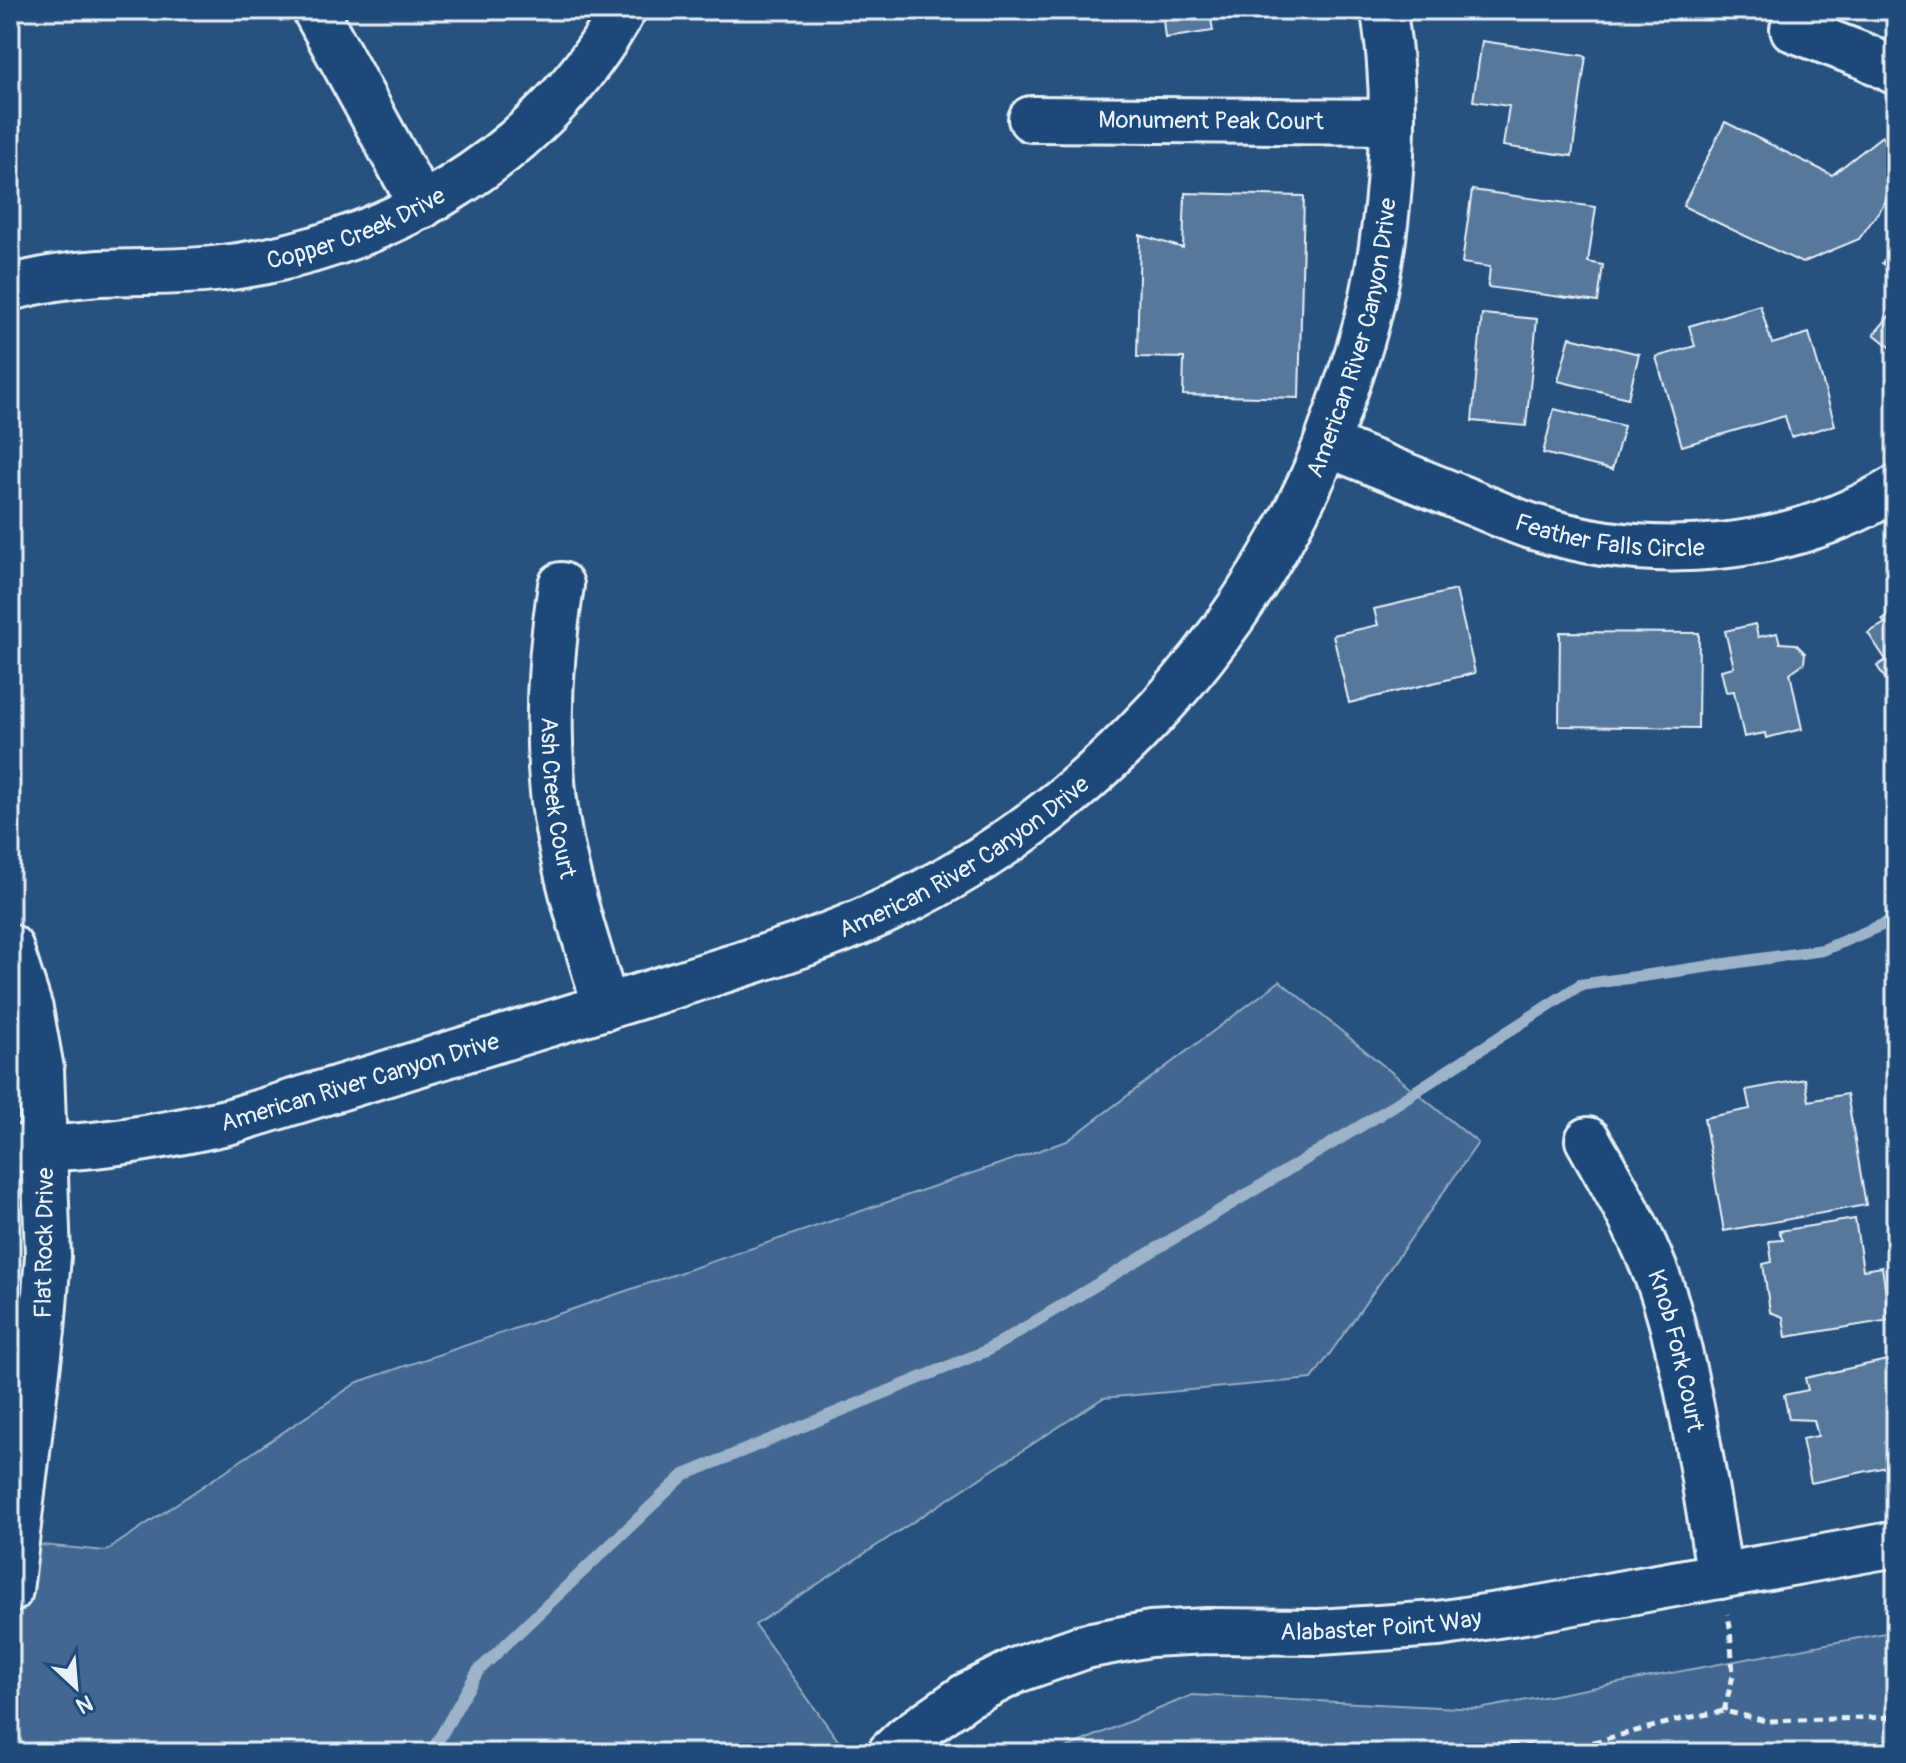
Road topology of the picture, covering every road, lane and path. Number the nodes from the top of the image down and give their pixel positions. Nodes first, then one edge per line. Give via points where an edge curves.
1 (315, 10) edge
2 (623, 10) edge
3 (1384, 10) edge
4 (1793, 29) dead end
5 (1896, 72) edge
6 (1031, 119) dead end
7 (1392, 122) junction
8 (422, 206) junction
9 (10, 288) edge
10 (1327, 444) junction
11 (1896, 488) edge
12 (561, 585) dead end
13 (10, 947) edge
14 (606, 1007) junction
15 (1588, 1140) dead end
16 (28, 1148) edge
17 (1896, 1544) edge
18 (1720, 1576) junction
19 (10, 1590) edge
20 (1724, 1711) junction
21 (1896, 1717) edge
22 (890, 1753) edge
23 (1455, 1753) edge

1 - 8 street
2 - 8 street, Copper Creek Drive via 584,69 547,111 506,149
3 - 7 street, American River Canyon Drive
4 - 5 street
6 - 7 street, Monument Peak Court
7 - 10 street, American River Canyon Drive via 1373,294
8 - 9 street, Copper Creek Drive via 372,230 266,262 97,273
10 - 11 street, Feather Falls Circle via 1536,528 1656,549 1718,547 1779,537 1838,517
10 - 14 street, American River Canyon Drive via 1267,566 1215,643 1112,757 1041,817 965,869 883,913
12 - 14 street, Ash Creek Court via 549,707 556,817 571,890
13 - 16 street, Flat Rock Drive via 30,1009 41,1069
14 - 16 street, American River Canyon Drive via 231,1121 110,1142
15 - 18 street, Knob Fork Court via 1634,1222 1664,1297 1685,1375
16 - 19 street, Flat Rock Drive via 48,1256
17 - 18 street, Alabaster Point Way
18 - 20 path via 1733,1676
18 - 22 street, Alabaster Point Way via 1438,1624 1150,1634 1086,1646 1017,1670 966,1696
20 - 21 path via 1766,1721
20 - 23 path via 1570,1748 1484,1744

